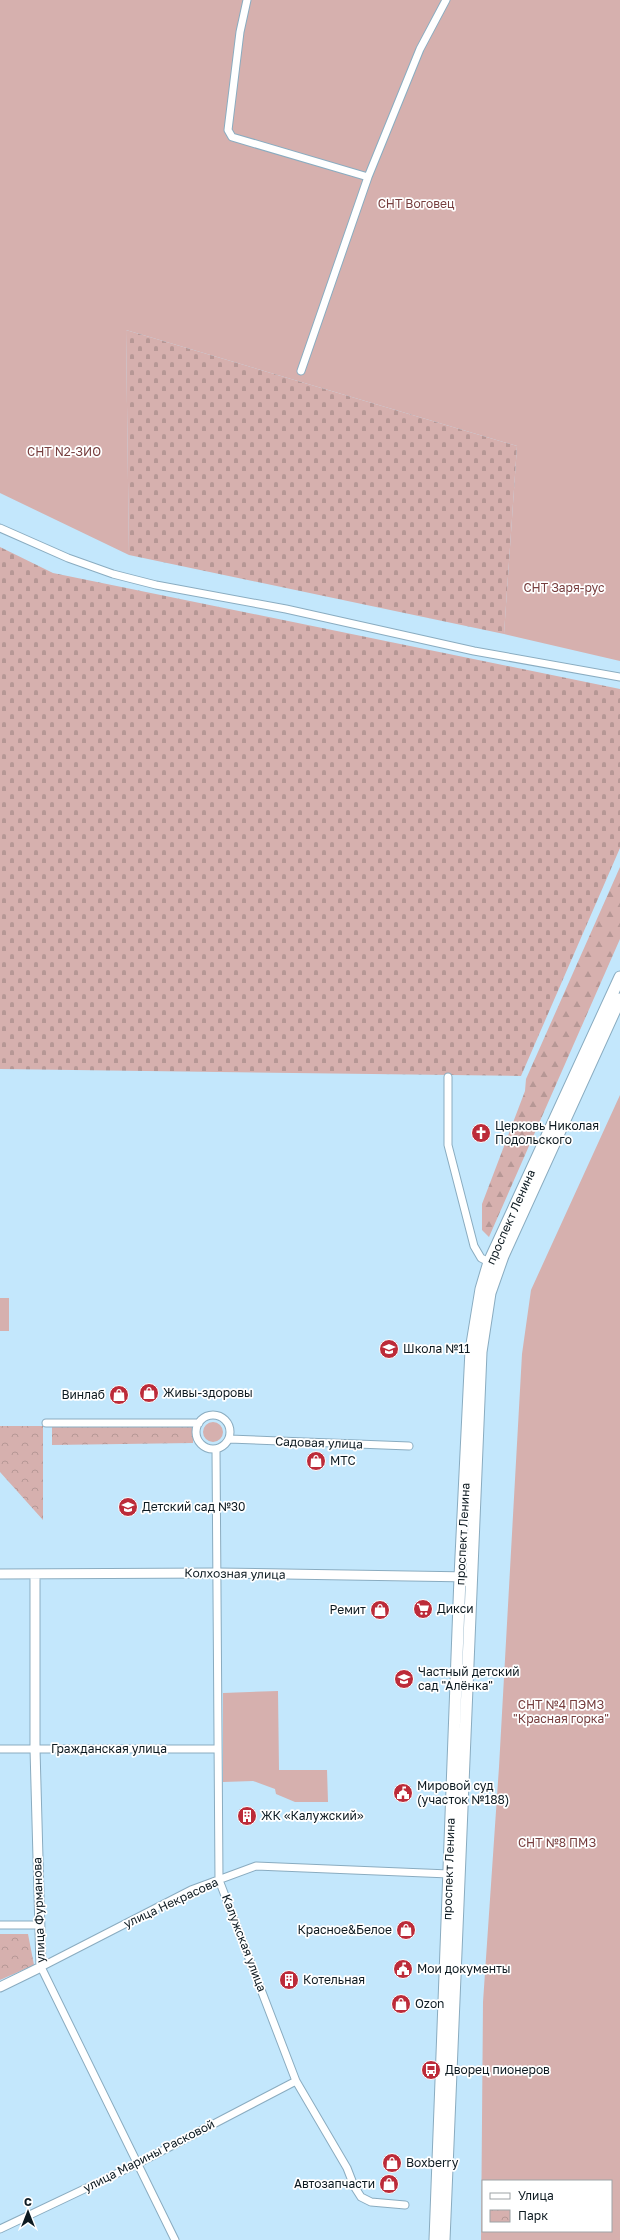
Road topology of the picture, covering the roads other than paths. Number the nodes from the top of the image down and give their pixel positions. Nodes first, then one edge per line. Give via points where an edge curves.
1 (247, 0) edge
2 (446, 0) edge
3 (368, 177) junction
4 (301, 371) dead end
5 (0, 528) edge
6 (620, 677) edge
7 (620, 977) edge
8 (620, 999) edge
9 (448, 1077) dead end
10 (490, 1262) junction
11 (46, 1423) dead end
12 (199, 1423) junction
13 (229, 1439) junction
14 (409, 1446) dead end
15 (216, 1449) junction
16 (217, 1573) junction
17 (0, 1574) edge
18 (35, 1574) junction
19 (466, 1577) junction
20 (0, 1749) edge
21 (35, 1749) junction
22 (218, 1749) junction
23 (449, 1874) junction
24 (219, 1880) junction
25 (0, 1925) edge
26 (39, 1925) junction
27 (41, 1967) junction
28 (0, 1987) edge
29 (296, 2081) junction
30 (137, 2164) junction
31 (404, 2205) dead end
32 (0, 2229) edge
33 (175, 2240) edge
34 (435, 2240) edge
35 (444, 2240) edge

1 - 3 street via 240,32 228,130 232,137
2 - 3 street via 420,49
3 - 4 street
5 - 6 street via 68,558 113,574 156,585 286,609 474,651
7 - 10 main road, проспект Ленина
8 - 19 main road, проспект Ленина via 503,1256 490,1293 481,1352
9 - 10 street via 448,1145 474,1246 481,1258
10 - 19 main road, проспект Ленина via 481,1290 471,1350
11 - 12 street
12 - 13 street via 213,1415 224,1419 230,1428
12 - 15 street via 196,1434 200,1444 205,1448
13 - 14 street, Садовая улица
13 - 15 street via 221,1448
15 - 16 street, Калужская улица
16 - 18 street, Колхозная улица
16 - 19 street, Колхозная улица
16 - 22 street, Калужская улица
17 - 18 street, Колхозная улица
18 - 21 street, улица Фурманова
19 - 23 main road, проспект Ленина
19 - 35 main road, проспект Ленина
20 - 21 street, Гражданская улица
21 - 22 street, Гражданская улица
21 - 26 street, улица Фурманова
22 - 24 street, Калужская улица
23 - 24 street, улица Некрасова via 256,1866
23 - 34 main road, проспект Ленина
24 - 27 street, улица Некрасова via 191,1890
24 - 29 street, Калужская улица
25 - 26 street
26 - 27 street, улица Фурманова
27 - 28 street, улица Некрасова
27 - 30 street, улица Фурманова
29 - 30 street, улица Марины Расковой
29 - 31 street, Калужская улица via 361,2197 371,2202
30 - 32 street, улица Марины Расковой
30 - 33 street, улица Фурманова

